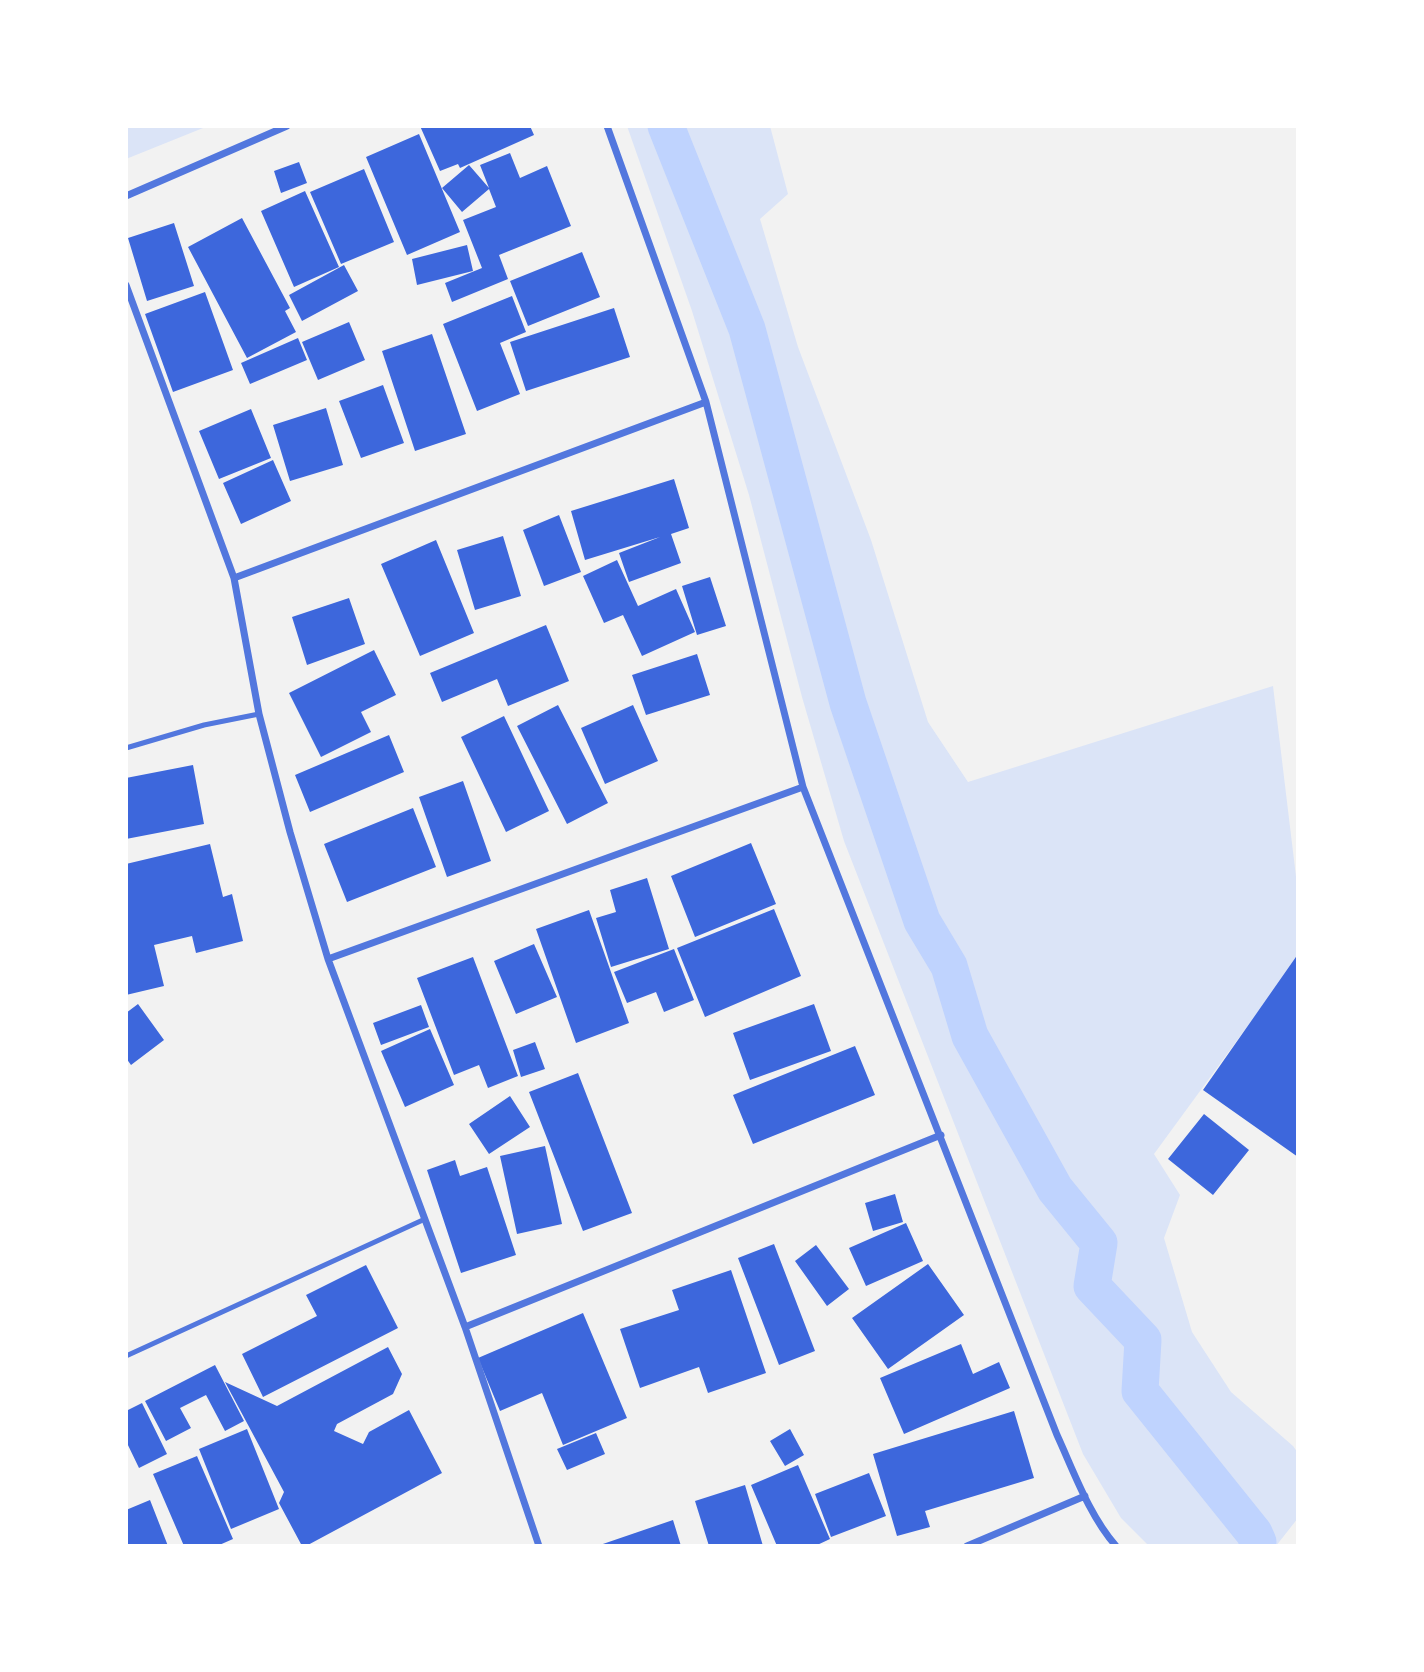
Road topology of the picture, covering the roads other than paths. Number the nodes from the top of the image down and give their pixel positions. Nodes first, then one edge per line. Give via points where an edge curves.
1 (287, 126) edge
2 (607, 126) edge
3 (126, 196) edge
4 (126, 285) edge
5 (706, 402) junction
6 (234, 578) junction
7 (259, 714) junction
8 (126, 748) edge
9 (803, 787) junction
10 (328, 959) junction
11 (941, 1135) junction
12 (425, 1219) junction
13 (465, 1327) junction
14 (126, 1356) edge
15 (1086, 1496) junction
16 (539, 1546) edge
17 (967, 1546) edge
18 (1116, 1546) edge

1 - 3 street
2 - 5 street
4 - 6 street
5 - 6 street
5 - 9 street
6 - 7 street
7 - 8 lane
7 - 10 street
9 - 10 street
9 - 11 street
10 - 12 street
11 - 13 street
11 - 15 street via 1026,1359
12 - 13 street
12 - 14 lane
13 - 16 street
15 - 17 street
15 - 18 street

